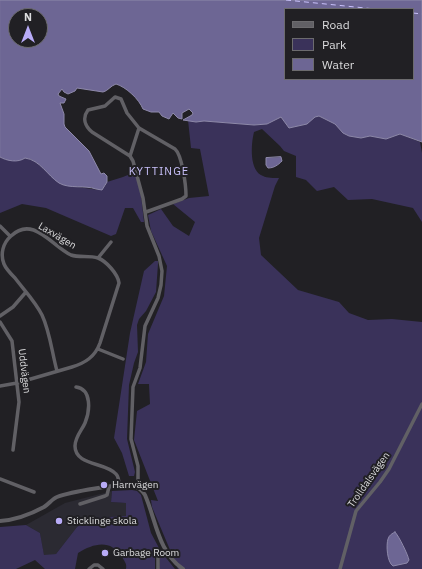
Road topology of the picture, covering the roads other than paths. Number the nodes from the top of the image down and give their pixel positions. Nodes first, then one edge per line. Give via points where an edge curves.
1 (139, 128) junction
2 (130, 156) junction
3 (146, 212) junction
4 (0, 226) edge
5 (10, 236) junction
6 (111, 242) dead end
7 (98, 258) junction
8 (26, 292) junction
9 (0, 316) edge
10 (0, 322) edge
11 (98, 349) junction
12 (123, 359) dead end
13 (57, 371) junction
14 (17, 383) junction
15 (0, 386) edge
16 (76, 387) dead end
17 (422, 404) edge
18 (13, 450) dead end
19 (0, 479) edge
20 (119, 486) junction
21 (109, 487) junction
22 (138, 487) junction
23 (34, 492) dead end
24 (80, 504) dead end
25 (0, 521) edge
26 (165, 550) junction
27 (89, 569) edge
28 (103, 569) edge
29 (158, 569) edge
30 (183, 569) edge
31 (340, 569) edge

1 - 2 street
1 - 2 street via 130,118 121,99 117,97 103,107 88,110 85,115 86,125 92,132
1 - 3 street via 178,151 186,193 182,199
2 - 3 street
3 - 22 street via 147,226 161,263 162,278 158,298 145,326 140,368 133,387 131,439 138,466
4 - 5 street
5 - 7 street, Laxvägen via 20,230 34,230 70,254
5 - 8 street via 5,244 3,259 6,268
6 - 7 street
7 - 11 street via 113,270 119,283
8 - 9 street via 13,307
8 - 13 street via 43,317
10 - 14 street, Uddvägen via 12,341
11 - 12 street
11 - 13 street via 81,364
13 - 14 street
14 - 15 street
14 - 18 street, Uddvägen via 20,402
16 - 20 street via 84,390 88,403 87,418 75,440 76,451 81,458 114,472
17 - 31 street, Trolldalsvägen via 389,469 356,511
19 - 23 street
20 - 21 street
20 - 22 street
21 - 24 street via 107,494
21 - 25 street via 56,498 32,512
22 - 26 street via 145,495
26 - 29 street via 158,555
26 - 30 street
27 - 28 street via 98,565

